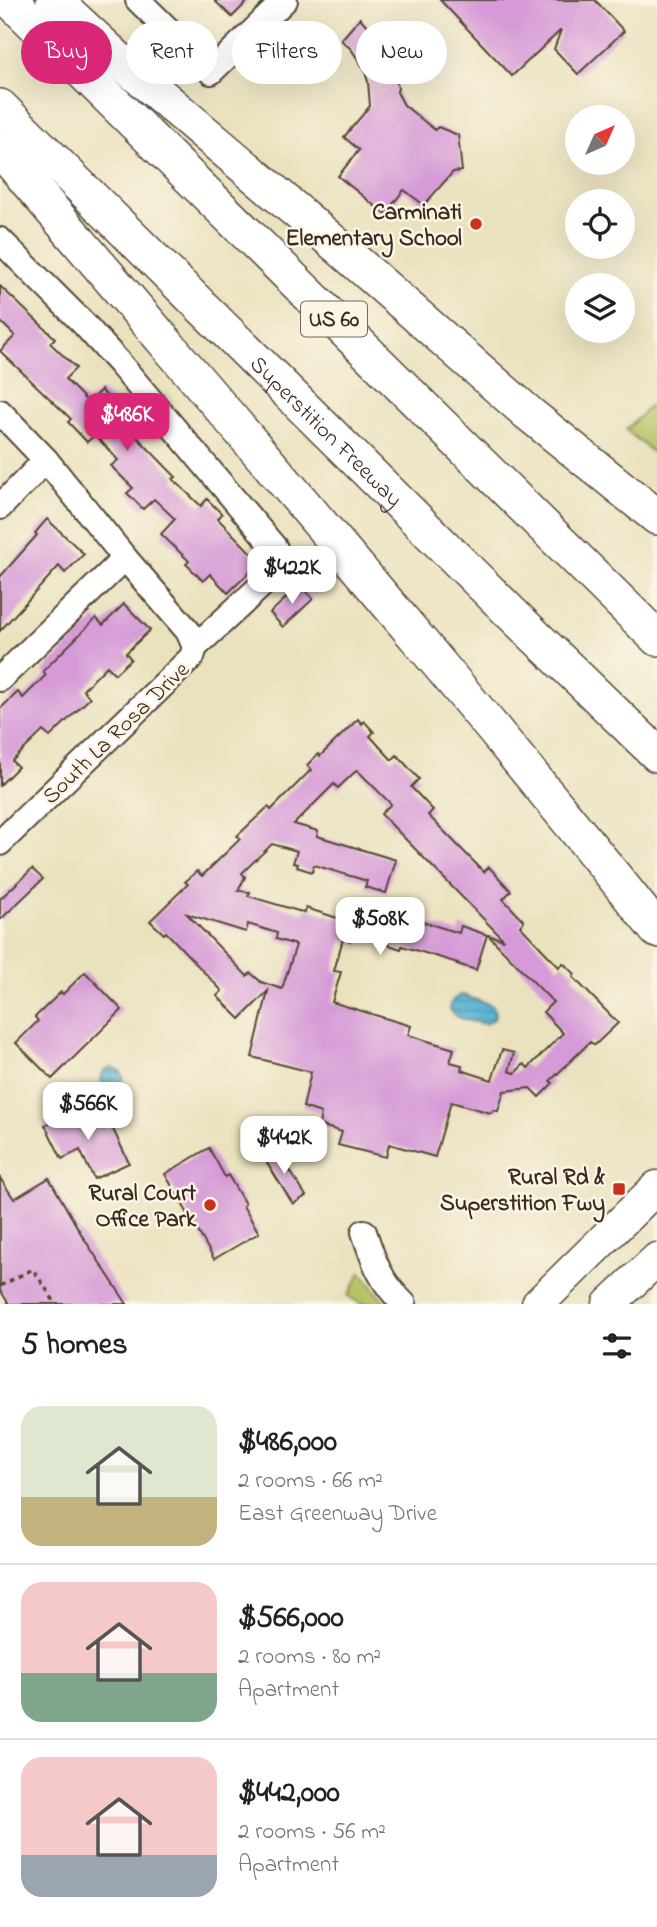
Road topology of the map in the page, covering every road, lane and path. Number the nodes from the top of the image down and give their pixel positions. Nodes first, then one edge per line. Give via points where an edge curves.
1 (10, 0) edge
2 (54, 0) edge
3 (138, 0) edge
4 (285, 0) edge
5 (0, 107) edge
6 (0, 149) edge
7 (0, 240) edge
8 (0, 412) edge
9 (46, 460) junction
10 (0, 507) edge
11 (657, 517) edge
12 (125, 558) junction
13 (657, 638) edge
14 (195, 647) junction
15 (0, 679) edge
16 (657, 754) edge
17 (0, 843) edge
18 (657, 930) edge
19 (657, 1187) edge
20 (364, 1231) dead end
21 (657, 1259) edge
22 (0, 1286) edge
23 (56, 1304) edge
24 (404, 1304) edge
25 (537, 1304) edge
26 (609, 1304) edge

1 - 13 highway, US 60
2 - 11 highway via 528,413
3 - 4 street via 211,72
5 - 16 highway, Superstition Freeway
6 - 18 highway via 420,640
7 - 14 street, South La Rosa Drive via 120,364 275,548 277,571
8 - 9 street
9 - 10 street
9 - 12 street
12 - 14 street via 188,631
12 - 15 street
14 - 17 street, South La Rosa Drive via 192,657
19 - 25 main road
20 - 24 street via 375,1267
21 - 26 main road
22 - 23 path via 33,1269

